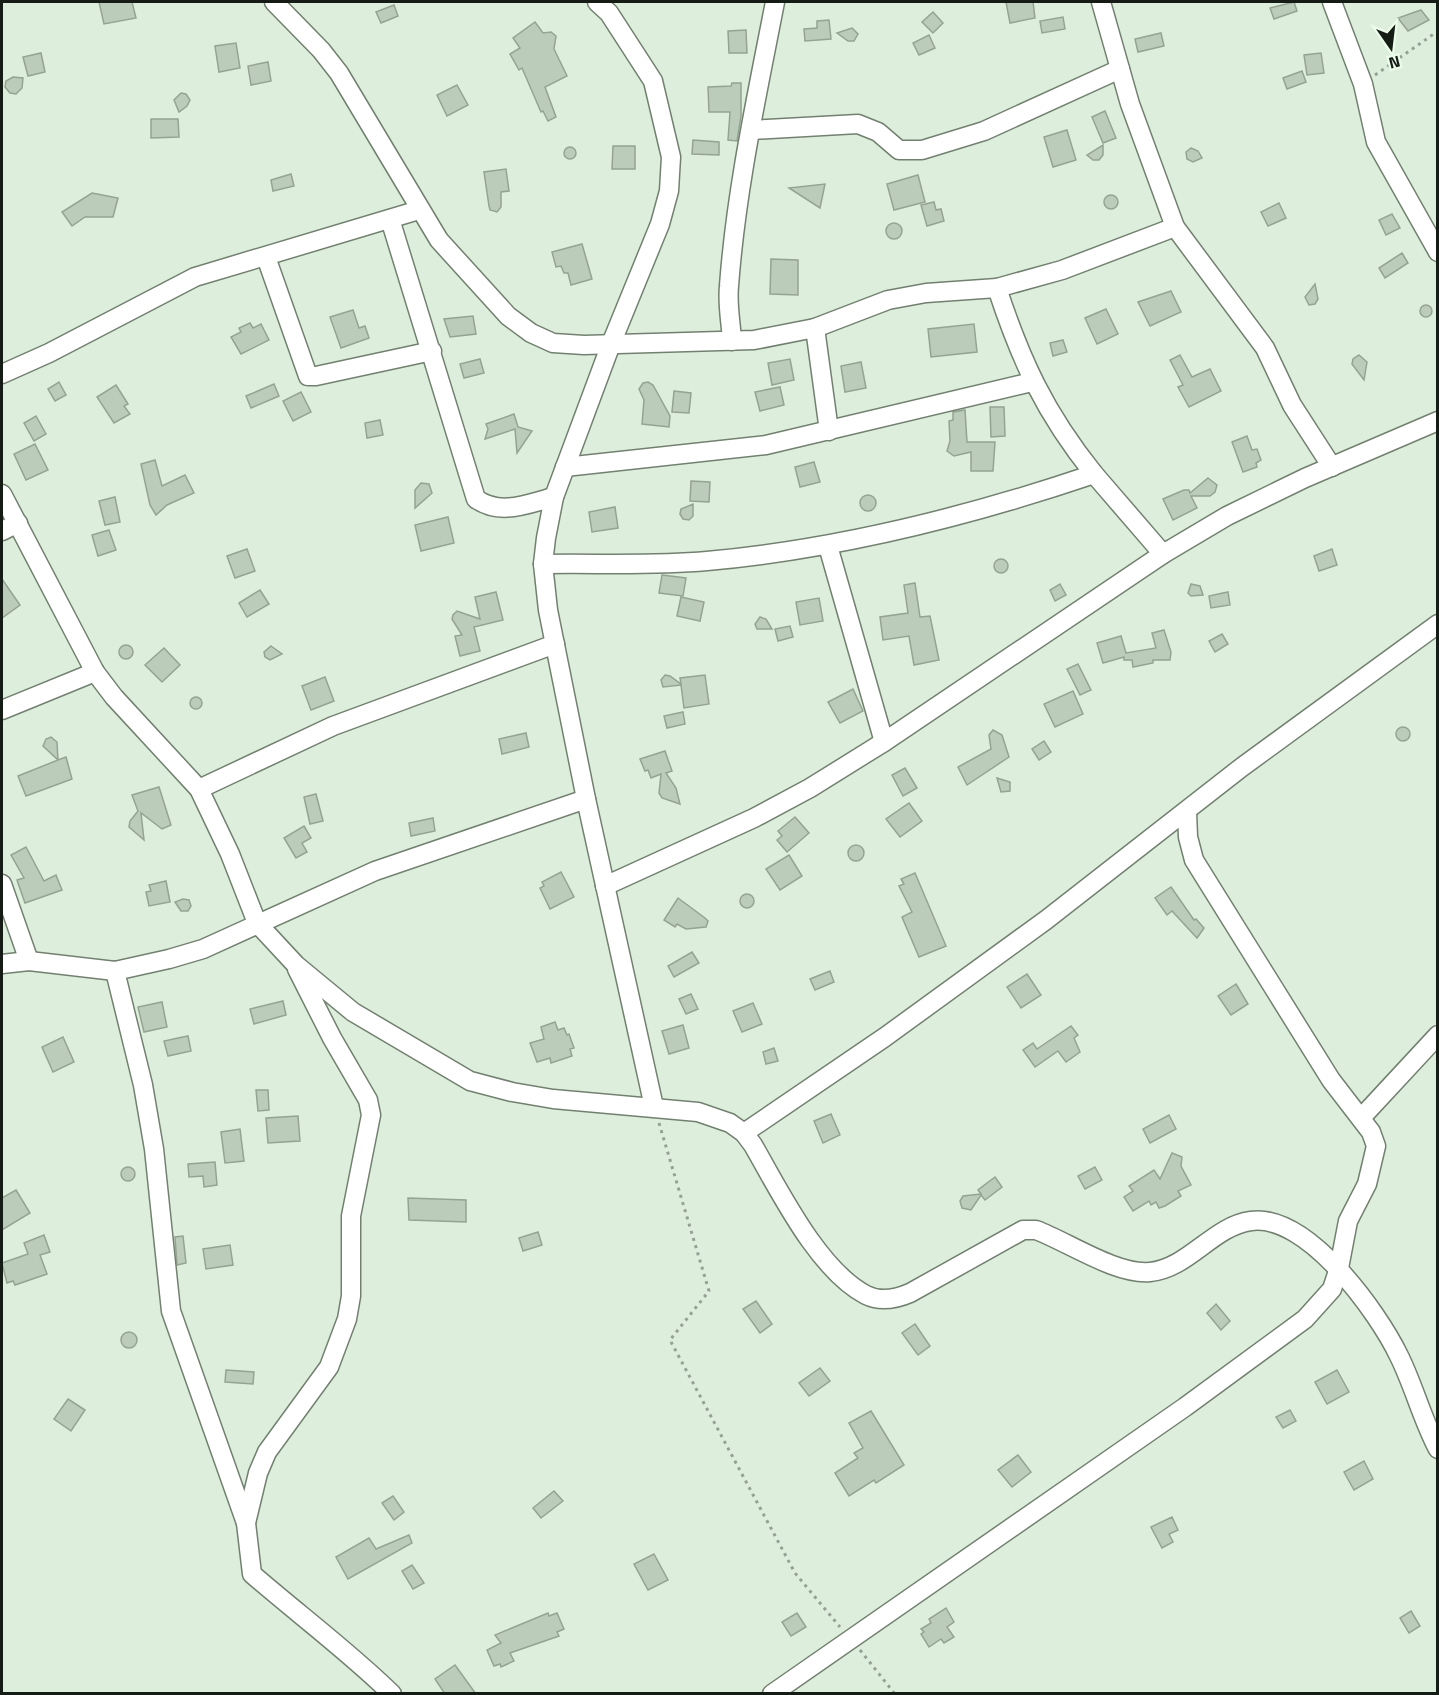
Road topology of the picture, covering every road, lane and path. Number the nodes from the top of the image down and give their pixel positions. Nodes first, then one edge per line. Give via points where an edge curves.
1 (274, 2) edge
2 (297, 2) edge
3 (597, 2) edge
4 (775, 2) edge
5 (1101, 2) edge
6 (1332, 2) edge
7 (297, 25) junction
8 (1437, 32) edge
9 (1120, 69) junction
10 (1363, 84) junction
11 (751, 130) junction
12 (418, 210) junction
13 (390, 219) junction
14 (1175, 227) junction
15 (1437, 252) edge
16 (266, 257) junction
17 (997, 288) junction
18 (815, 328) junction
19 (732, 341) junction
20 (611, 344) junction
21 (432, 351) junction
22 (2, 374) edge
23 (1032, 382) junction
24 (1437, 421) edge
25 (828, 431) junction
26 (565, 467) junction
27 (1332, 467) junction
28 (1094, 474) junction
29 (2, 494) edge
30 (554, 497) junction
31 (18, 523) junction
32 (2, 531) edge
33 (828, 546) junction
34 (1163, 554) junction
35 (543, 564) junction
36 (1437, 624) edge
37 (555, 644) junction
38 (96, 672) junction
39 (2, 710) edge
40 (884, 742) junction
41 (199, 789) junction
42 (586, 800) junction
43 (1187, 812) junction
44 (2, 884) edge
45 (605, 886) junction
46 (257, 923) junction
47 (29, 961) junction
48 (2, 964) edge
49 (296, 965) junction
50 (115, 971) junction
51 (1437, 1035) edge
52 (654, 1107) junction
53 (1361, 1118) junction
54 (744, 1133) junction
55 (1339, 1268) junction
56 (1437, 1449) edge
57 (246, 1523) junction
58 (851, 1640) junction
59 (392, 1694) edge
60 (772, 1694) edge
61 (895, 1694) edge

1 - 7 street
2 - 7 street
3 - 20 street via 609,13 653,81 671,157 669,191 660,224
4 - 11 street
5 - 9 street
6 - 10 street
7 - 12 street via 339,73
8 - 10 path
9 - 11 street via 984,131 922,150 899,150 878,132 858,124
9 - 14 street
10 - 15 street via 1376,142
11 - 19 street via 729,288
12 - 13 street
12 - 20 street via 481,288 531,333 553,343
13 - 16 street
13 - 21 street
14 - 17 street via 1062,270
14 - 27 street via 1265,348 1292,405
16 - 21 street via 308,376
16 - 22 street via 183,282
17 - 18 street via 888,300
17 - 23 street
18 - 19 street
18 - 25 street
19 - 20 street
20 - 26 street
21 - 30 street via 476,499 489,508 505,508
23 - 25 street
23 - 28 street via 1058,426
24 - 27 street
25 - 26 street via 736,450
26 - 30 street
27 - 34 street via 1227,516
28 - 33 street via 955,517
28 - 34 street
29 - 31 street
30 - 35 street
31 - 32 street
31 - 38 street
33 - 35 street via 705,561
33 - 40 street
34 - 40 street
35 - 37 street
36 - 43 street
37 - 41 street via 333,726
37 - 42 street
38 - 39 street
38 - 41 street via 114,697
40 - 45 street via 754,818
41 - 46 street
42 - 45 street
42 - 46 street via 429,850
43 - 53 street via 1194,860 1331,1080
43 - 54 street via 885,1037
44 - 47 street
45 - 52 street
46 - 49 street
46 - 50 street via 203,949
47 - 48 street
47 - 50 street
49 - 52 street via 353,1012 470,1081 553,1099
49 - 57 street via 368,1100 371,1115 351,1216 351,1296 341,1341 329,1367 267,1452
50 - 57 street via 154,1149 171,1311
51 - 53 street
52 - 54 street via 715,1117
52 - 58 path via 709,1291 670,1340 795,1573
53 - 55 street via 1371,1132 1375,1156 1367,1184 1348,1221
54 - 55 street via 818,1250 852,1286 879,1299 895,1299 910,1293 1023,1230 1036,1230 1108,1262 1150,1272 1167,1268 1234,1226 1266,1221 1286,1228
55 - 56 street via 1391,1339
55 - 58 street via 1332,1289 1305,1319
57 - 59 street via 252,1574 351,1654
58 - 60 street
58 - 61 path

